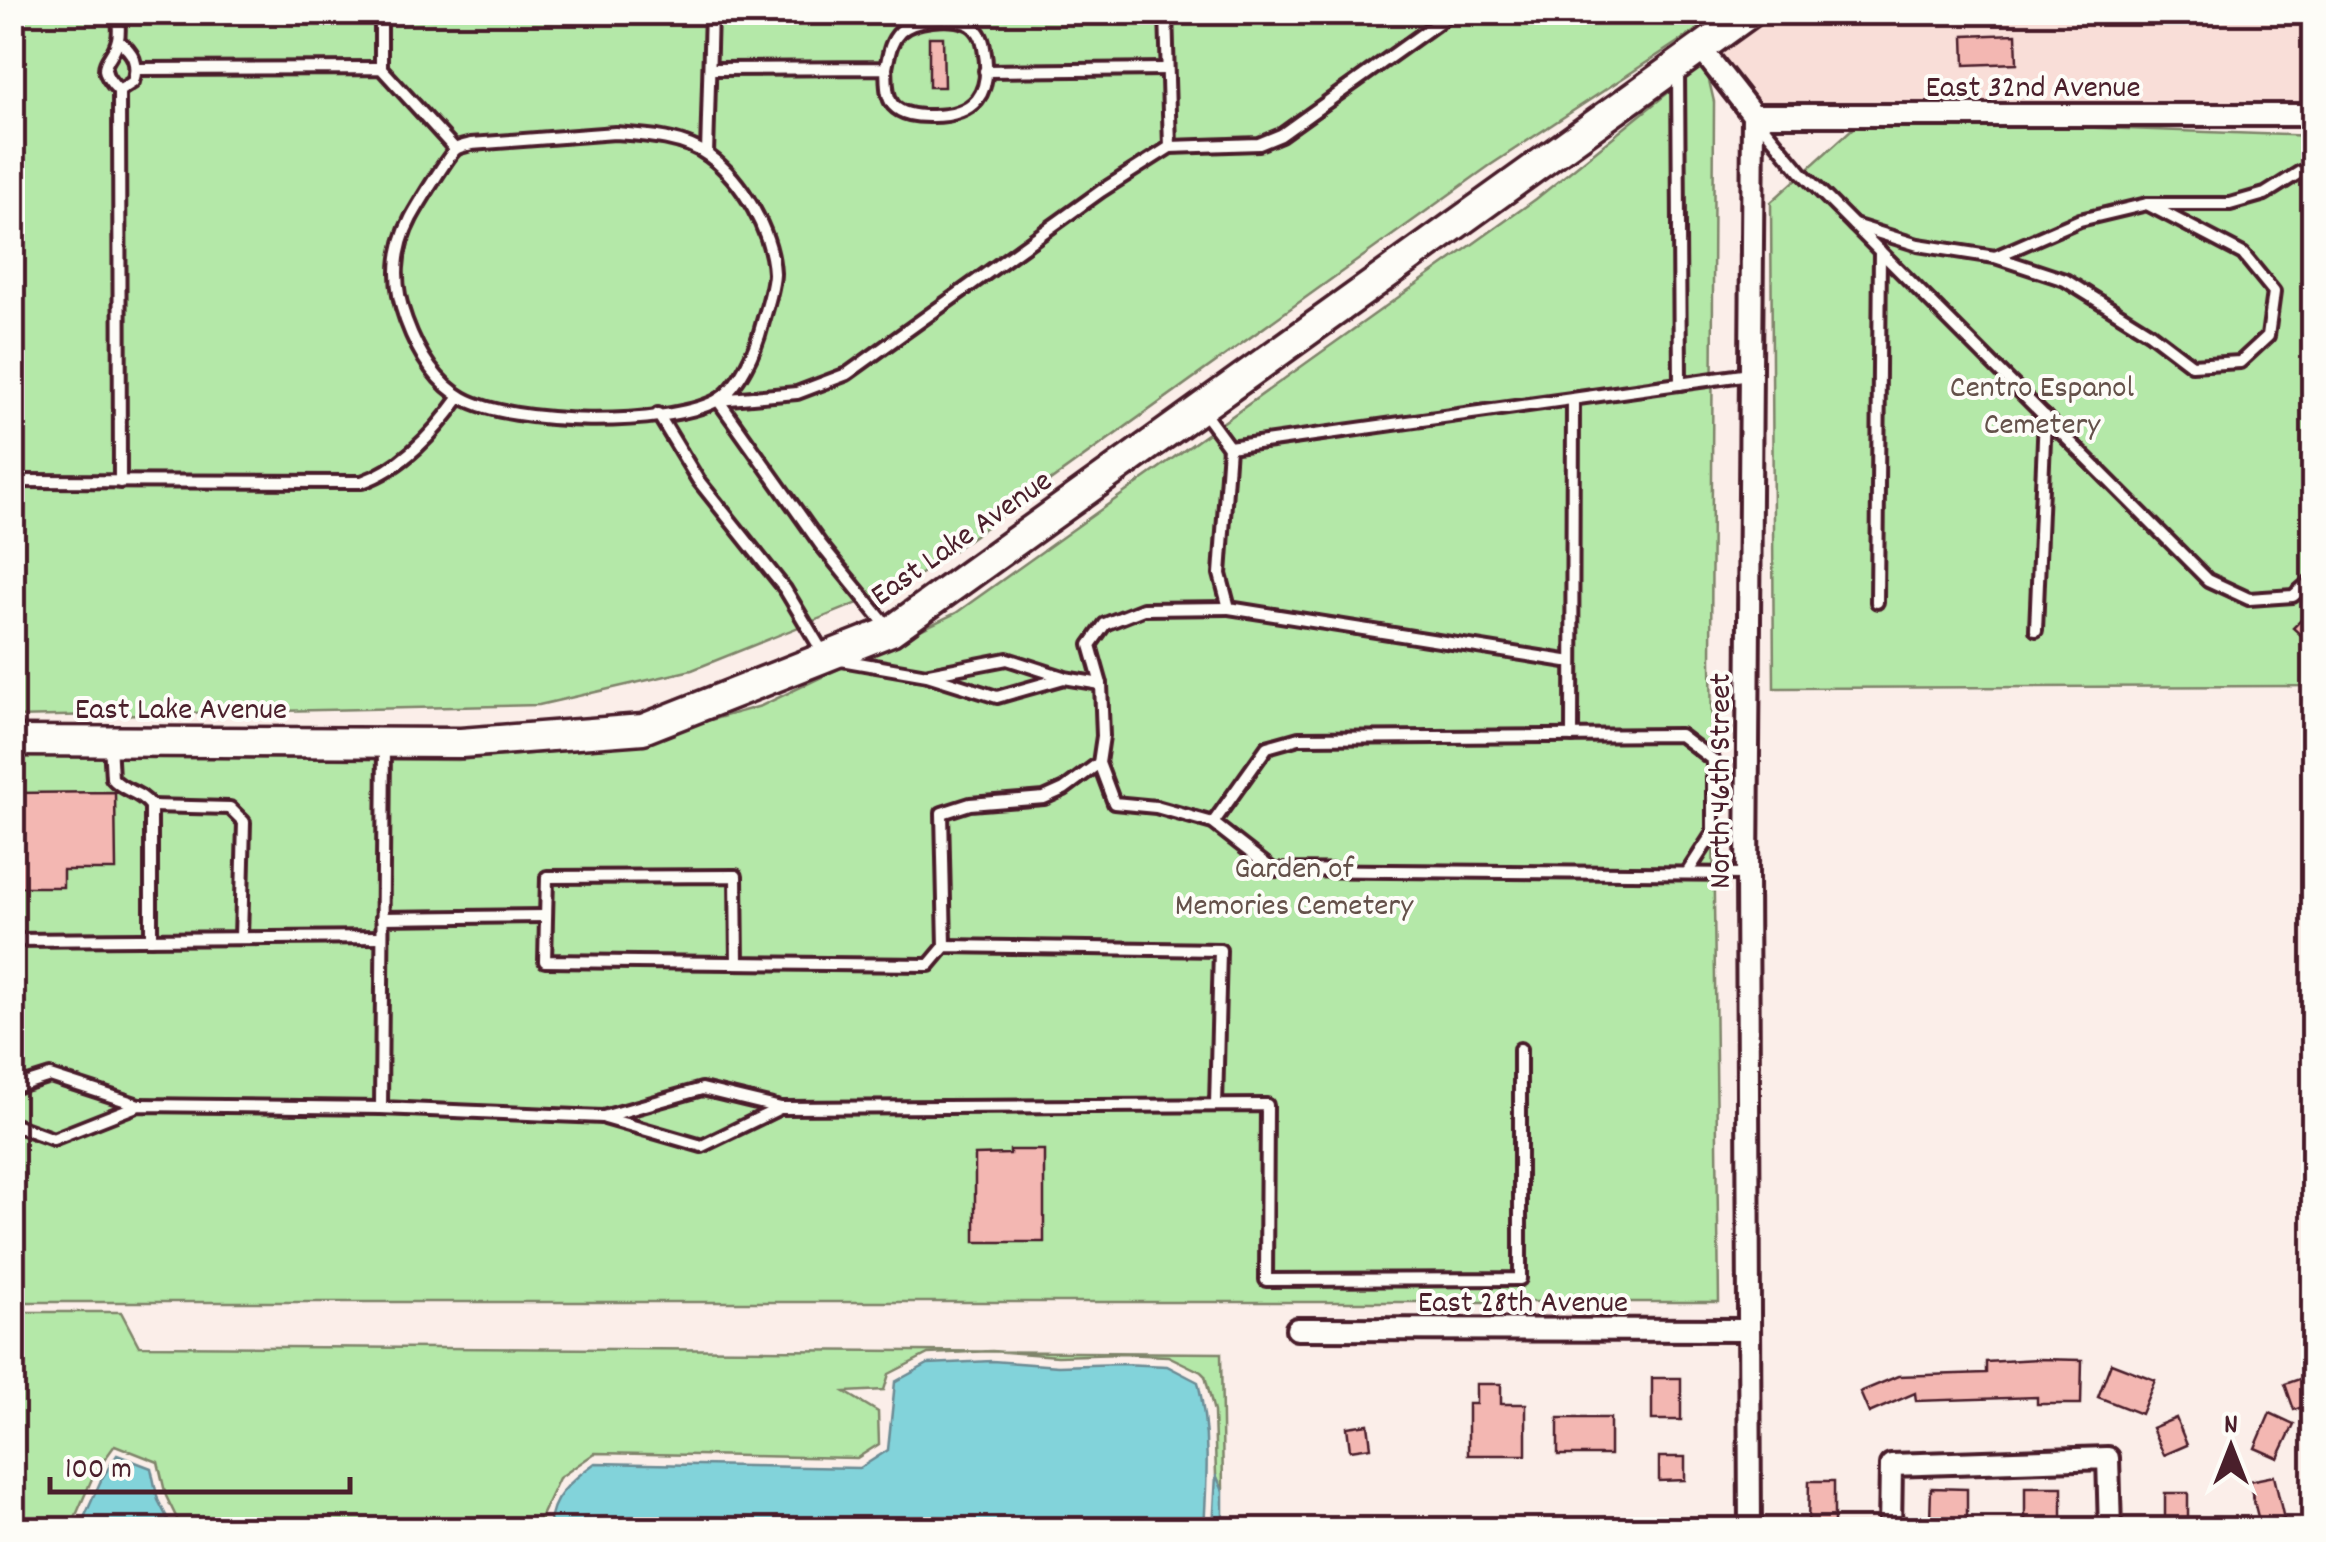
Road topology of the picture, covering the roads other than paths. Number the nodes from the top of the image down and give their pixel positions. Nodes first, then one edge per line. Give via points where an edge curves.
1 (118, 12) edge
2 (381, 12) edge
3 (710, 12) edge
4 (1166, 12) edge
5 (1453, 12) edge
6 (1752, 12) edge
7 (118, 41) junction
8 (1702, 50) junction
9 (1678, 67) junction
10 (136, 68) junction
11 (381, 68) junction
12 (886, 68) junction
13 (710, 69) junction
14 (1166, 69) junction
15 (985, 70) junction
16 (119, 91) junction
17 (1753, 114) junction
18 (2314, 114) edge
19 (1170, 147) junction
20 (455, 149) junction
21 (707, 154) junction
22 (2314, 172) edge
23 (2148, 204) junction
24 (1853, 225) junction
25 (1880, 251) junction
26 (1995, 257) junction
27 (1750, 374) junction
28 (1680, 384) junction
29 (460, 397) junction
30 (1572, 399) junction
31 (718, 400) junction
32 (1200, 408) junction
33 (658, 414) junction
34 (2045, 416) junction
35 (1229, 447) junction
36 (12, 481) edge
37 (120, 482) junction
38 (2314, 578) edge
39 (1877, 602) dead end
40 (1229, 608) junction
41 (2036, 630) dead end
42 (891, 631) junction
43 (825, 657) junction
44 (1572, 662) junction
45 (927, 675) junction
46 (1064, 678) junction
47 (1101, 684) junction
48 (1572, 736) junction
49 (12, 741) edge
50 (110, 742) junction
51 (384, 743) junction
52 (1099, 763) junction
53 (151, 806) junction
54 (1213, 823) junction
55 (1686, 874) junction
56 (1747, 874) junction
57 (544, 916) junction
58 (382, 918) junction
59 (382, 937) junction
60 (241, 938) junction
61 (150, 939) junction
62 (12, 940) edge
63 (945, 946) junction
64 (736, 963) junction
65 (1520, 1048) dead end
66 (12, 1088) edge
67 (139, 1105) junction
68 (1216, 1105) junction
69 (380, 1108) junction
70 (781, 1108) junction
71 (603, 1117) junction
72 (12, 1124) edge
73 (1298, 1329) dead end
74 (1749, 1330) junction
75 (1750, 1530) edge
76 (1890, 1530) edge
77 (2110, 1530) edge

1 - 7 lane
2 - 11 lane
3 - 13 lane
4 - 14 lane
5 - 19 lane via 1281,134 1259,144
6 - 8 street, East Lake Avenue
7 - 10 lane
7 - 16 lane via 106,71
8 - 9 street, East Lake Avenue
8 - 17 street
9 - 28 lane
9 - 32 street, East Lake Avenue
10 - 11 lane
10 - 16 lane via 133,82
11 - 20 lane
12 - 13 lane
12 - 15 lane via 901,31 915,22 945,22 967,23 979,32
12 - 15 lane via 894,106 911,116 970,110 982,96
13 - 21 lane
14 - 15 lane
14 - 19 lane
16 - 37 lane
17 - 18 street, East 32nd Avenue
17 - 24 lane
17 - 27 street, North 46th Street
19 - 31 lane via 847,374 797,393
20 - 21 lane via 614,132 656,136
20 - 29 lane via 407,226 396,265 398,296 423,358
21 - 31 lane via 734,180 756,216 774,275 761,329 740,375
22 - 23 lane via 2230,204
23 - 26 lane via 2080,220
23 - 26 lane via 2243,254 2274,292 2268,336 2240,362 2192,365 2065,280
24 - 25 lane
24 - 26 lane via 1918,245
25 - 34 lane
25 - 39 lane
27 - 28 lane
27 - 56 street, North 46th Street
28 - 30 lane
29 - 33 lane via 532,418
29 - 37 lane via 412,452 362,482
30 - 35 lane
30 - 44 lane
31 - 33 lane
31 - 42 lane
32 - 35 lane
32 - 42 street, East Lake Avenue
33 - 43 lane
34 - 38 lane via 2208,580 2249,599 2294,596
34 - 41 lane
35 - 40 lane via 1220,574
36 - 37 lane
40 - 44 lane
40 - 47 lane via 1143,609 1105,624 1090,645
42 - 43 street, East Lake Avenue
43 - 45 lane
43 - 51 street, East Lake Avenue via 643,729
44 - 48 lane
45 - 46 lane via 1007,659
45 - 46 lane via 997,697
46 - 47 lane
47 - 52 lane
48 - 54 lane via 1299,738 1267,747
48 - 55 lane via 1680,735 1713,760 1713,833
49 - 50 street, East Lake Avenue
50 - 51 street, East Lake Avenue
50 - 53 lane via 112,778
51 - 58 lane
52 - 54 lane via 1114,804
52 - 63 lane via 1044,798 942,813
53 - 60 lane via 230,808 244,822
53 - 61 lane
54 - 55 lane via 1274,870
55 - 56 lane
56 - 74 street, North 46th Street
57 - 58 lane
57 - 64 lane via 545,961
57 - 64 lane via 547,877 736,876
58 - 59 lane
59 - 60 lane
59 - 69 lane
60 - 61 lane
61 - 62 lane
63 - 64 lane via 929,964
63 - 68 lane via 1220,950
65 - 68 lane via 1520,1279 1266,1280 1267,1105
66 - 67 lane via 50,1076
67 - 69 lane
67 - 72 lane via 54,1139
68 - 70 lane
69 - 71 lane
70 - 71 lane via 702,1088
70 - 71 lane via 702,1146
73 - 74 street, East 28th Avenue
74 - 75 street, North 46th Street
76 - 77 street via 1891,1465 2108,1458

